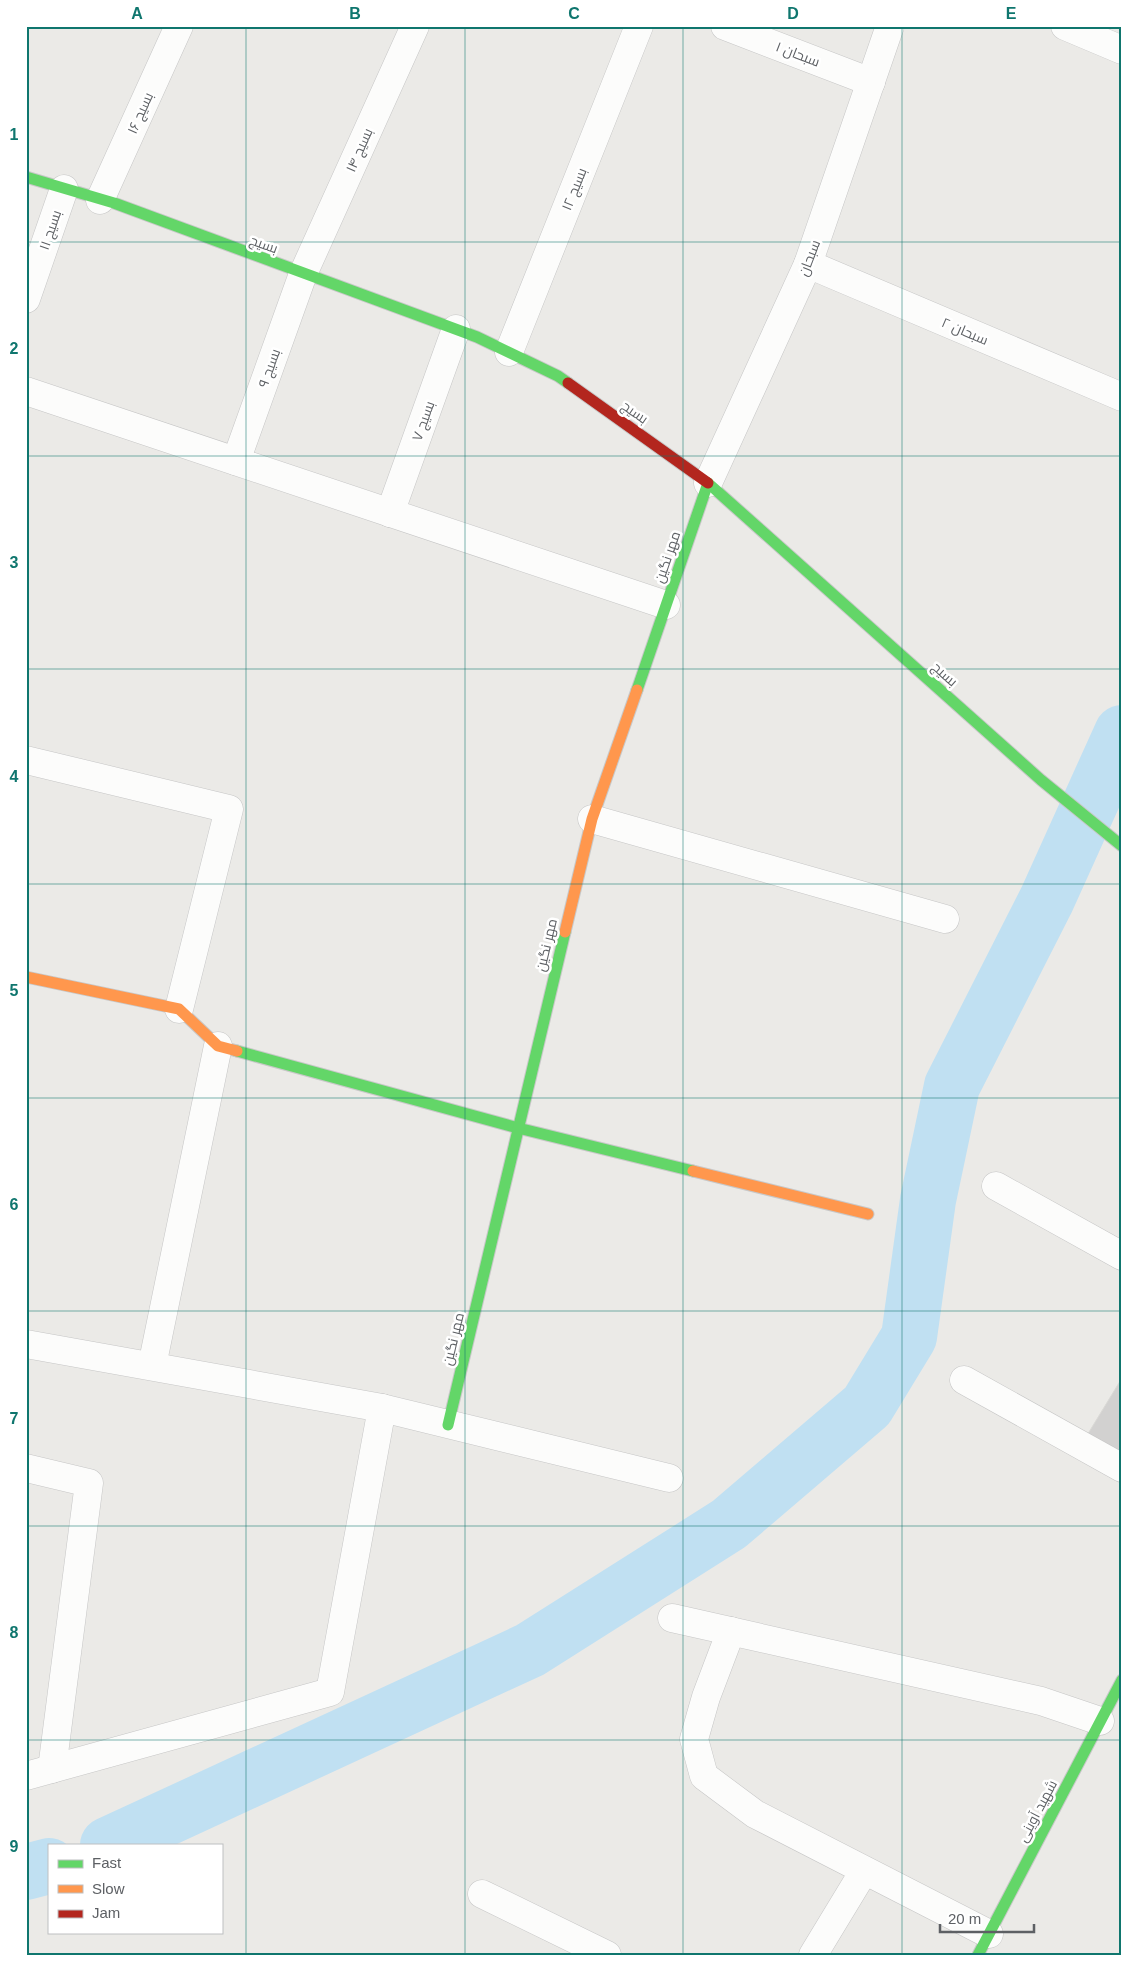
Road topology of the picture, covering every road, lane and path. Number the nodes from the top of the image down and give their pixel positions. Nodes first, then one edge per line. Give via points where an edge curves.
1 (179, 26) edge
2 (415, 26) edge
3 (639, 26) edge
4 (725, 26) edge
5 (890, 26) edge
6 (1066, 26) edge
7 (1122, 50) edge
8 (871, 82) junction
9 (26, 178) edge
10 (64, 189) junction
11 (100, 200) junction
12 (808, 264) junction
13 (303, 274) junction
14 (26, 299) edge
15 (456, 330) junction
16 (509, 352) junction
17 (26, 391) edge
18 (1122, 398) edge
19 (236, 461) junction
20 (708, 483) junction
21 (390, 513) junction
22 (666, 606) junction
23 (26, 760) edge
24 (592, 819) junction
25 (1122, 846) edge
26 (946, 919) dead end
27 (26, 977) edge
28 (179, 1010) junction
29 (218, 1046) junction
30 (518, 1128) junction
31 (996, 1186) dead end
32 (868, 1214) dead end
33 (1122, 1256) edge
34 (26, 1344) edge
35 (152, 1366) junction
36 (964, 1380) dead end
37 (382, 1408) junction
38 (448, 1425) junction
39 (26, 1468) edge
40 (1122, 1468) edge
41 (668, 1478) dead end
42 (672, 1618) dead end
43 (731, 1631) junction
44 (1122, 1680) edge
45 (1100, 1721) junction
46 (39, 1773) edge
47 (864, 1871) junction
48 (482, 1894) dead end
49 (984, 1945) edge
50 (597, 1953) edge
51 (813, 1955) edge

1 - 11 street, بسیج ۱۶
2 - 13 street, بسیج ۱۴
3 - 16 street, بسیج ۱۲
4 - 8 street, سبحان ۱
5 - 8 street, سبحان
6 - 7 street
8 - 12 street, سبحان
9 - 10 street, بسیج
10 - 11 street, بسیج
10 - 14 street, بسیج ۱۱
11 - 13 street, بسیج
12 - 18 street, سبحان ۲
12 - 20 street, سبحان
13 - 15 street, بسیج
13 - 19 street, بسیج ۹
15 - 16 street, بسیج
15 - 21 street, بسیج ۷
16 - 20 street, بسیج via 558,376
17 - 19 street
19 - 21 street
20 - 22 street, مهر نگین
20 - 25 street, بسیج via 1041,780
21 - 22 street
22 - 24 street, مهر نگین
23 - 28 street via 229,809
24 - 26 street
24 - 30 street, مهر نگین
27 - 28 street
28 - 29 street
29 - 30 street
29 - 35 street
30 - 32 street
30 - 38 street, مهر نگین
31 - 33 street
34 - 35 street
35 - 37 street
36 - 40 street
37 - 38 street
37 - 46 street via 330,1692
38 - 41 street
39 - 46 street via 89,1483
42 - 43 street
43 - 45 street via 1041,1701
43 - 47 street via 694,1739 704,1776 755,1814
44 - 45 street, شهید آوینی
45 - 49 street, شهید آوینی
47 - 49 street
47 - 51 street
48 - 50 street

